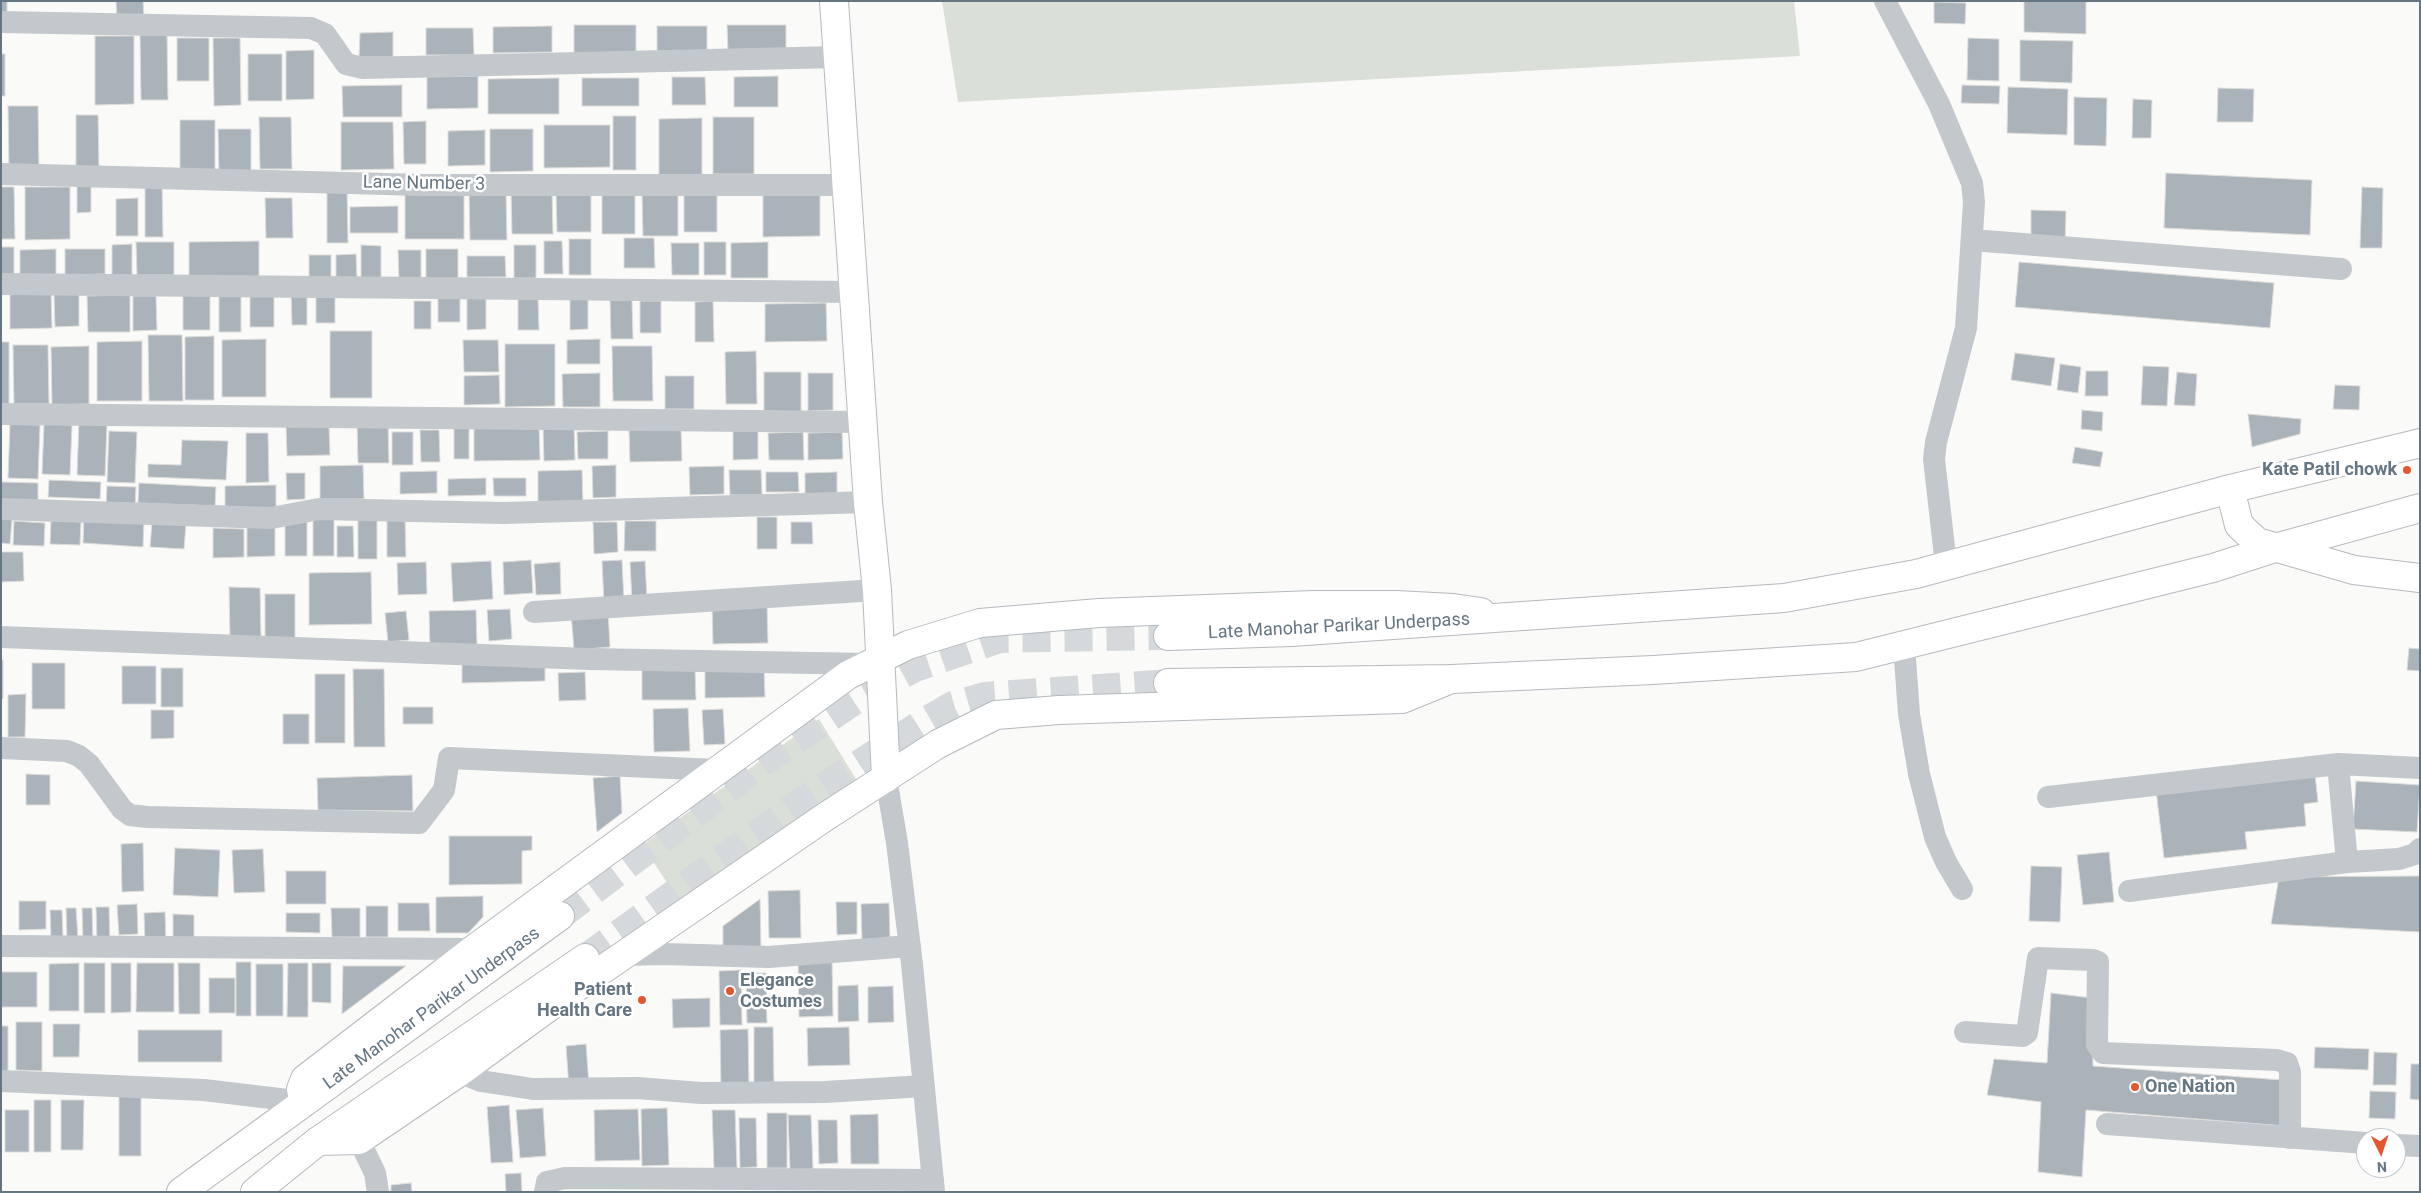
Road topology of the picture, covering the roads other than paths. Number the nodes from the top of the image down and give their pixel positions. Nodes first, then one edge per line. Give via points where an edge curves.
1 (834, 1) edge
2 (1885, 1) edge
3 (1, 22) edge
4 (838, 57) junction
5 (1, 174) edge
6 (846, 185) junction
7 (1972, 240) junction
8 (2341, 269) dead end
9 (1, 284) edge
10 (854, 292) junction
11 (1, 414) edge
12 (862, 422) junction
13 (2420, 443) edge
14 (2230, 489) junction
15 (868, 502) junction
16 (2420, 508) edge
17 (1, 509) edge
18 (2275, 548) junction
19 (1946, 565) junction
20 (2420, 578) edge
21 (877, 590) junction
22 (534, 612) dead end
23 (1509, 617) junction
24 (1168, 636) tunnel mouth
25 (1, 638) edge
26 (1904, 645) junction
27 (874, 662) junction
28 (1452, 679) junction
29 (1168, 683) tunnel mouth
30 (1, 748) edge
31 (2338, 764) junction
32 (2420, 768) edge
33 (716, 770) junction
34 (886, 778) junction
35 (2048, 797) dead end
36 (2420, 849) edge
37 (2347, 862) junction
38 (1962, 889) dead end
39 (2129, 891) dead end
40 (560, 916) tunnel mouth
41 (1, 946) edge
42 (910, 946) junction
43 (474, 949) junction
44 (624, 955) junction
45 (585, 958) tunnel mouth
46 (1965, 1032) dead end
47 (459, 1072) junction
48 (1, 1081) edge
49 (924, 1086) junction
50 (304, 1102) junction
51 (2108, 1124) dead end
52 (2290, 1138) junction
53 (359, 1140) junction
54 (318, 1141) junction
55 (2356, 1142) edge
56 (2406, 1145) edge
57 (2420, 1146) edge
58 (934, 1186) edge
59 (181, 1192) edge
60 (255, 1192) edge
61 (378, 1192) edge
62 (545, 1192) edge

1 - 4 main road
2 - 7 street via 1939,104 1972,183
3 - 4 street via 311,28 325,34 346,64 363,68
4 - 6 main road
5 - 6 street, Lane Number 3 via 424,185
6 - 10 main road
7 - 8 street
7 - 19 street via 1966,328 1934,460
9 - 10 street
10 - 12 main road
11 - 12 street
12 - 15 main road
13 - 14 main road
14 - 18 main road via 2239,525 2257,542
14 - 19 main road
15 - 17 street via 504,513 319,509 272,518
15 - 21 main road
16 - 18 main road
18 - 20 main road via 2354,570
18 - 26 main road via 2213,568
19 - 23 main road via 1907,576 1784,598
21 - 22 street
21 - 27 main road
23 - 24 main road, Late Manohar Parikar Underpass via 1291,632
23 - 27 main road via 1454,608 1396,605 1100,613 980,623 908,645
25 - 27 street via 589,659
26 - 28 main road via 1856,657
26 - 38 street via 1909,714 1919,774 1935,837
27 - 33 main road via 848,675
27 - 34 main road
28 - 29 main road
28 - 34 main road via 1402,699 1059,710 996,715 938,744
30 - 33 street via 67,751 79,756 89,764 122,809 130,815 147,817 419,823 444,790 449,758
31 - 32 street
31 - 35 street
31 - 37 street
33 - 43 main road
34 - 42 street
34 - 44 main road
36 - 37 street via 2399,859
37 - 39 street
40 - 50 main road, Late Manohar Parikar Underpass
41 - 43 street
42 - 44 street via 768,957
42 - 49 street
43 - 50 main road via 305,1078 302,1084
44 - 47 main road
45 - 54 main road
46 - 52 street via 2023,1036 2027,1032 2038,958 2093,960 2098,962 2097,1045 2102,1053 2287,1063 2290,1072
47 - 49 street via 481,1081 533,1089 637,1088 701,1093 825,1092
47 - 53 main road
48 - 50 street via 204,1090
49 - 58 street
50 - 59 main road, Late Manohar Parikar Underpass
51 - 52 street
52 - 55 street
53 - 54 main road
53 - 61 street via 375,1173
54 - 60 main road
56 - 57 street
58 - 62 street via 565,1178 548,1182

